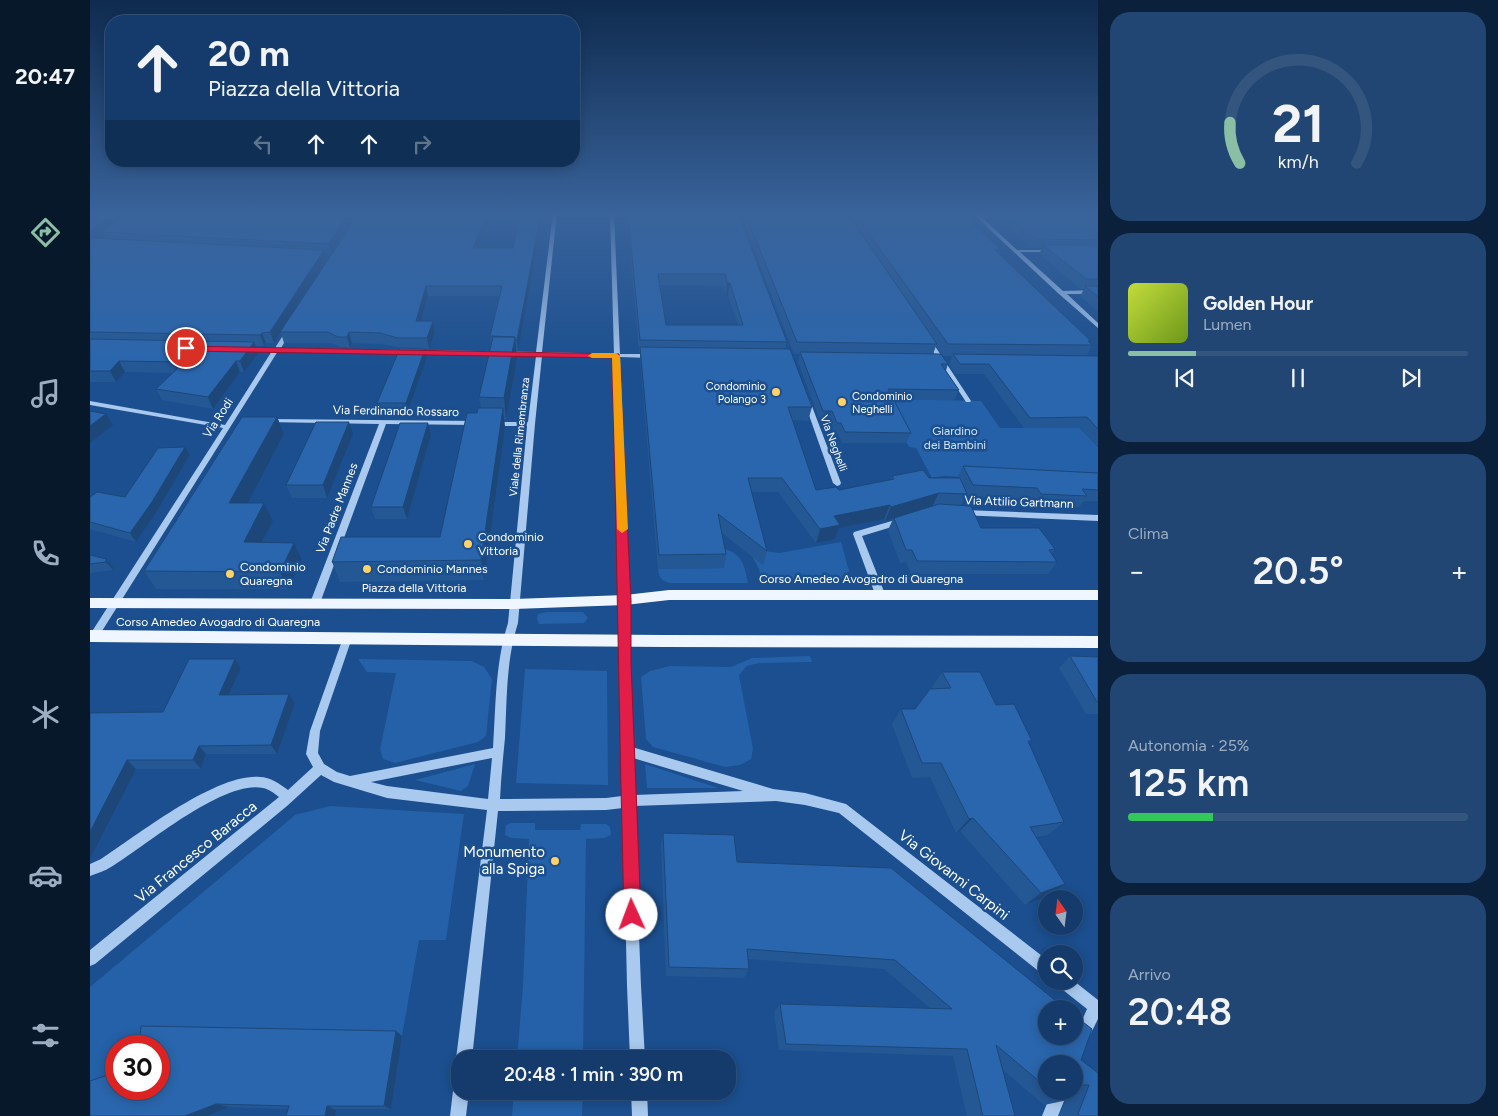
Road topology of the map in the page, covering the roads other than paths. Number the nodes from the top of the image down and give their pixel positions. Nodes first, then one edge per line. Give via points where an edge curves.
1 (549, 265) edge
2 (613, 265) edge
3 (1030, 265) edge
4 (1098, 292) edge
5 (1061, 293) junction
6 (292, 324) edge
7 (1098, 326) edge
8 (926, 338) edge
9 (243, 349) edge
10 (276, 350) junction
11 (539, 355) junction
12 (616, 356) junction
13 (654, 356) edge
14 (932, 360) edge
15 (941, 360) junction
16 (951, 360) edge
17 (803, 391) edge
18 (968, 401) dead end
19 (90, 403) edge
20 (266, 421) edge
21 (383, 422) junction
22 (232, 423) junction
23 (481, 424) edge
24 (490, 424) edge
25 (531, 424) junction
26 (837, 483) dead end
27 (953, 512) edge
28 (914, 517) edge
29 (1098, 518) edge
30 (880, 594) junction
31 (1098, 595) edge
32 (625, 600) junction
33 (115, 602) junction
34 (90, 603) edge
35 (315, 603) junction
36 (514, 604) junction
37 (92, 636) edge
38 (347, 638) junction
39 (507, 640) junction
40 (625, 640) junction
41 (1098, 642) edge
42 (628, 751) junction
43 (498, 752) junction
44 (320, 768) junction
45 (351, 781) junction
46 (289, 796) junction
47 (776, 796) junction
48 (629, 801) junction
49 (492, 805) junction
50 (90, 870) edge
51 (90, 959) edge
52 (1038, 962) edge
53 (1074, 990) edge
54 (1097, 1008) edge
55 (1079, 1046) edge
56 (465, 1050) edge
57 (638, 1050) edge
58 (460, 1100) edge
59 (640, 1100) edge
60 (1056, 1100) edge
61 (458, 1116) edge
62 (640, 1116) edge
63 (1050, 1116) edge

1 - 11 street, Viale della Rimembranza
2 - 12 street
3 - 5 street
4 - 5 street
5 - 7 street
6 - 10 street, Via Rodi
8 - 15 street
9 - 10 street
10 - 11 street
10 - 22 street, Via Rodi
11 - 12 street
11 - 25 street, Viale della Rimembranza
12 - 13 street
12 - 32 street
14 - 15 street
15 - 16 street
15 - 18 street
17 - 26 street, Via Neghelli
19 - 22 street
20 - 21 street, Via Ferdinando Rossaro
21 - 23 street, Via Ferdinando Rossaro
21 - 35 street, Via Padre Mannes
22 - 33 street, Via Rodi
24 - 25 street
25 - 36 street, Viale della Rimembranza
27 - 29 street, Via Attilio Gartmann
28 - 30 street via 857,534
30 - 31 main road, Corso Amedeo Avogadro di Quaregna
30 - 32 main road, Corso Amedeo Avogadro di Quaregna via 669,595
32 - 36 main road, Piazza della Vittoria
32 - 40 street
33 - 34 main road, Corso Amedeo Avogadro di Quaregna
33 - 35 main road, Corso Amedeo Avogadro di Quaregna
33 - 37 street, Via Rodi
35 - 36 main road, Piazza della Vittoria
36 - 39 street
37 - 38 main road, Corso Amedeo Avogadro di Quaregna
38 - 39 main road
38 - 44 street via 315,731 312,754
39 - 40 main road
39 - 43 street via 502,663
40 - 41 main road
40 - 42 street
42 - 47 street
42 - 48 street
43 - 45 street
43 - 49 street
44 - 45 street via 334,777
44 - 46 street, Via Francesco Baracca
45 - 49 street via 387,792
46 - 50 street via 262,782 229,786 105,864
46 - 51 street, Via Francesco Baracca
47 - 48 street
47 - 52 street, Via Giovanni Carpini via 842,808
48 - 49 street
48 - 57 street
49 - 56 street
53 - 54 street
54 - 55 street
58 - 61 street
59 - 62 street
60 - 63 street

